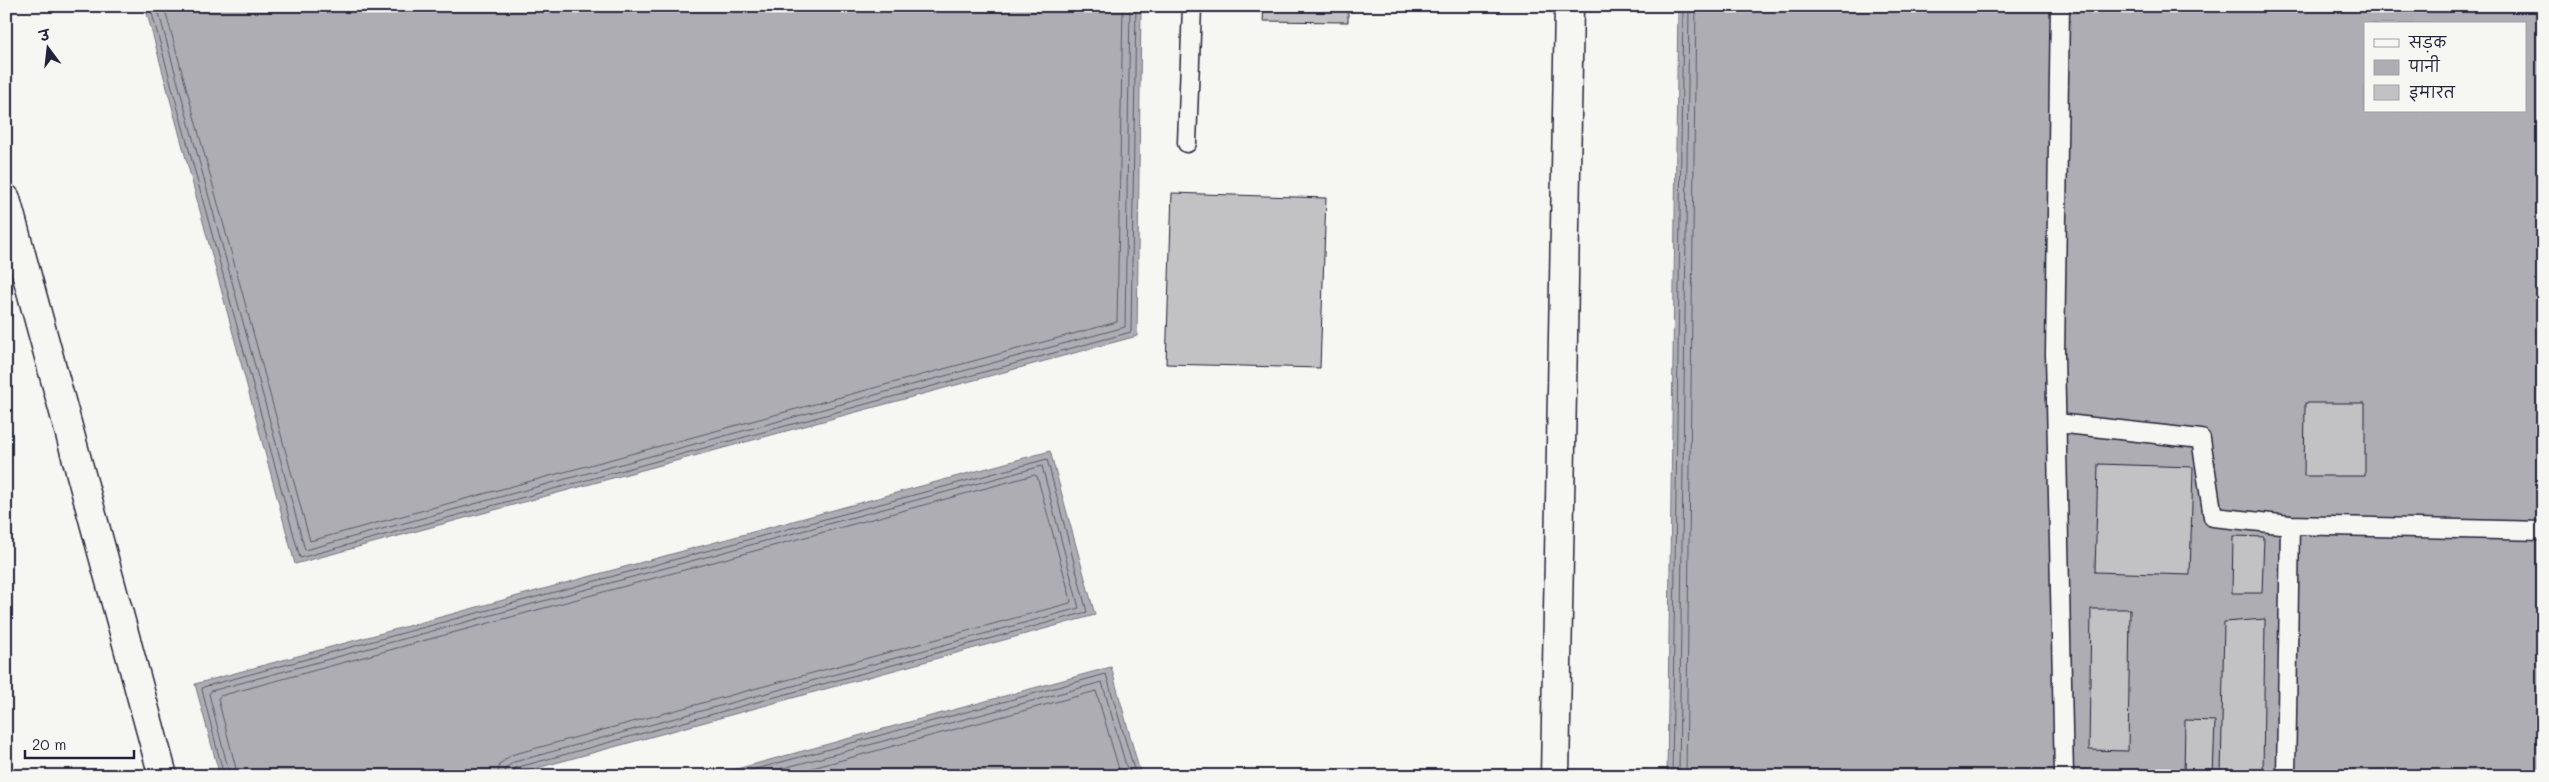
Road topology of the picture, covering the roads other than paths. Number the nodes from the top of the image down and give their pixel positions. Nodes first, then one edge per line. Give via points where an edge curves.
1 (1192, 6) edge
2 (1569, 6) edge
3 (2060, 6) edge
4 (1187, 143) dead end
5 (6, 199) edge
6 (2057, 423) junction
7 (2290, 525) junction
8 (2543, 531) edge
9 (163, 776) edge
10 (1555, 776) edge
11 (2064, 776) edge
12 (2286, 776) edge

1 - 4 lane
2 - 10 street
3 - 6 lane
5 - 9 street
6 - 7 lane via 2201,439 2212,517
6 - 11 lane
7 - 8 lane
7 - 12 lane

